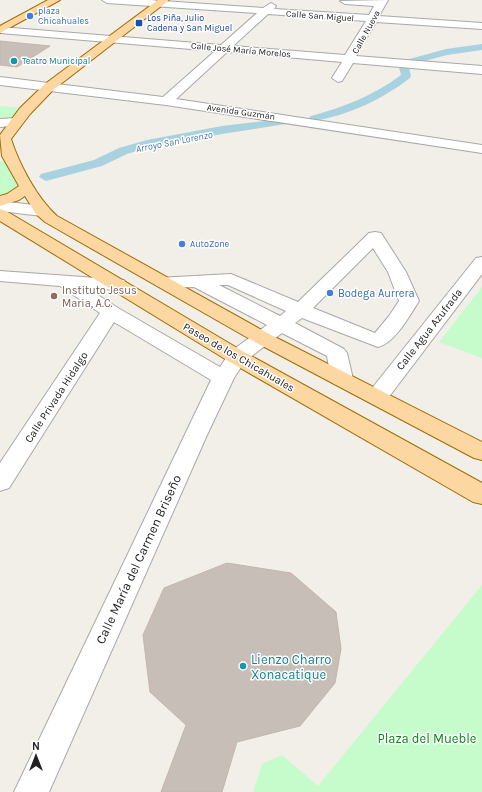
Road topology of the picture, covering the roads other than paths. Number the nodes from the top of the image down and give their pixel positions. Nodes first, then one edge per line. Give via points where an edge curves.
1 (55, 0) edge
2 (107, 0) edge
3 (278, 0) edge
4 (345, 1) dead end
5 (161, 2) edge
6 (382, 2) edge
7 (265, 12) junction
8 (374, 19) junction
9 (482, 26) edge
10 (0, 30) edge
11 (113, 39) junction
12 (225, 49) junction
13 (351, 59) junction
14 (482, 70) edge
15 (338, 78) dead end
16 (0, 81) edge
17 (49, 87) junction
18 (166, 101) junction
19 (16, 122) junction
20 (0, 123) edge
21 (482, 149) edge
22 (26, 188) junction
23 (0, 201) edge
24 (0, 206) edge
25 (0, 214) edge
26 (46, 215) junction
27 (21, 226) junction
28 (482, 262) edge
29 (0, 276) edge
30 (64, 280) junction
31 (197, 281) junction
32 (164, 282) junction
33 (117, 284) junction
34 (300, 310) junction
35 (111, 312) junction
36 (272, 332) junction
37 (230, 367) junction
38 (377, 397) junction
39 (482, 452) edge
40 (0, 482) edge
41 (482, 495) edge
42 (31, 792) edge

1 - 10 main road
2 - 5 street, Calle San Miguel
3 - 7 street
4 - 6 street, Calle Nueva
5 - 7 street, Calle San Miguel
5 - 11 main road
6 - 8 street, Calle Nueva
7 - 8 street, Calle San Miguel
7 - 12 street
8 - 9 street, Calle San Miguel
8 - 13 street, Calle Nueva
10 - 11 street, Calle José María Morelos
11 - 12 street, Calle José María Morelos
11 - 17 main road
12 - 13 street, Calle José María Morelos
12 - 18 street
13 - 14 street, Calle José María Morelos
13 - 15 street, Calle Nueva
16 - 17 street, Avenida Guzmán
17 - 18 street, Avenida Guzmán
17 - 19 main road
18 - 21 street, Avenida Guzmán
19 - 20 street
19 - 22 main road via 4,139 9,156 23,178
22 - 23 main road via 13,198
22 - 26 main road
24 - 26 street
25 - 27 main road, Paseo de los Chicahuales
26 - 27 main road via 25,221
26 - 32 main road
27 - 33 main road, Paseo de los Chicahuales
28 - 38 street, Calle Agua Azufrada
29 - 30 street
30 - 33 street
30 - 35 street, Paseo de los Chicahuales
31 - 32 street
31 - 34 street via 231,279
31 - 36 street
32 - 36 main road
33 - 37 main road, Paseo de los Chicahuales
34 - 34 street, Calle María del Carmen Briseño via 378,341 397,320 409,300 397,272 375,237
34 - 36 street, Calle María del Carmen Briseño
35 - 37 street, Paseo de los Chicahuales
35 - 40 street, Calle Privada Hidalgo
36 - 37 street, Calle María del Carmen Briseño
36 - 38 main road via 342,379
37 - 41 main road, Paseo de los Chicahuales
37 - 42 street, Calle María del Carmen Briseño via 194,436
38 - 39 main road

